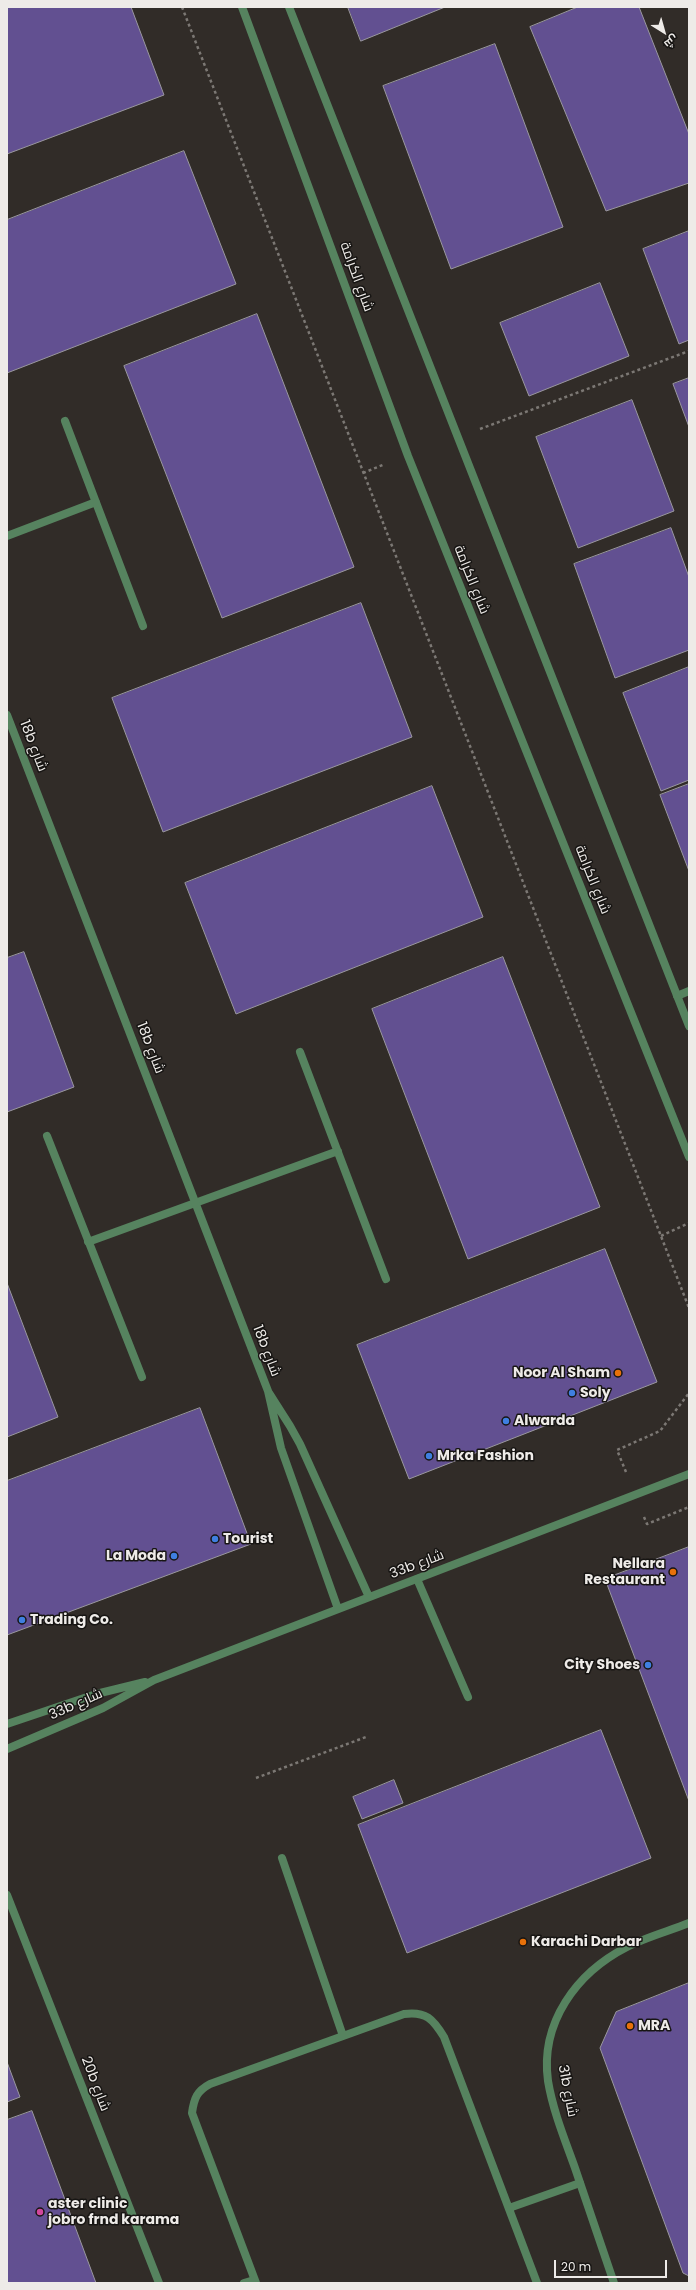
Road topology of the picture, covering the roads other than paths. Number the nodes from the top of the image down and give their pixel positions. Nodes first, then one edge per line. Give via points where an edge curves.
1 (242, 7) edge
2 (289, 7) edge
3 (65, 421) dead end
4 (96, 502) junction
5 (7, 536) edge
6 (143, 626) dead end
7 (7, 715) edge
8 (689, 991) edge
9 (677, 996) junction
10 (689, 1026) edge
11 (300, 1052) dead end
12 (47, 1136) dead end
13 (338, 1151) junction
14 (689, 1157) edge
15 (195, 1203) junction
16 (88, 1242) junction
17 (386, 1279) dead end
18 (142, 1377) dead end
19 (268, 1391) junction
20 (689, 1474) edge
21 (417, 1579) junction
22 (369, 1597) junction
23 (338, 1609) junction
24 (154, 1680) junction
25 (468, 1697) dead end
26 (7, 1724) edge
27 (7, 1749) edge
28 (282, 1858) dead end
29 (7, 1895) edge
30 (689, 1923) edge
31 (343, 2036) junction
32 (580, 2183) junction
33 (509, 2208) junction
34 (255, 2281) edge
35 (159, 2283) edge
36 (244, 2283) edge
37 (537, 2283) edge
38 (614, 2283) edge

1 - 14 street, شارع الكرامة via 408,456
2 - 9 street via 460,437
3 - 4 street
4 - 5 street
4 - 6 street
7 - 15 street, 18b شارع
8 - 9 street
9 - 10 street
11 - 13 street
12 - 16 street
13 - 15 street
13 - 17 street
15 - 16 street
15 - 19 street, 18b شارع
16 - 18 street
19 - 22 street, 18b شارع via 294,1432
19 - 23 street, 18b شارع via 281,1448
20 - 21 street, 33b شارع
21 - 22 street, 33b شارع
21 - 25 street
22 - 23 street, 33b شارع
23 - 24 street, 33b شارع
24 - 26 street, 33b شارع via 96,1694
24 - 27 street, 33b شارع via 96,1712
28 - 31 street
29 - 35 street, 20b شارع
30 - 32 street, 31b شارع via 627,1947 599,1965 572,1990 556,2018 547,2050 548,2082 556,2115
31 - 33 street via 404,2014 417,2012 429,2017 444,2037
31 - 34 street via 210,2084 200,2090 193,2100 192,2113
32 - 33 street
32 - 38 street, 31b شارع
33 - 37 street
34 - 36 street

